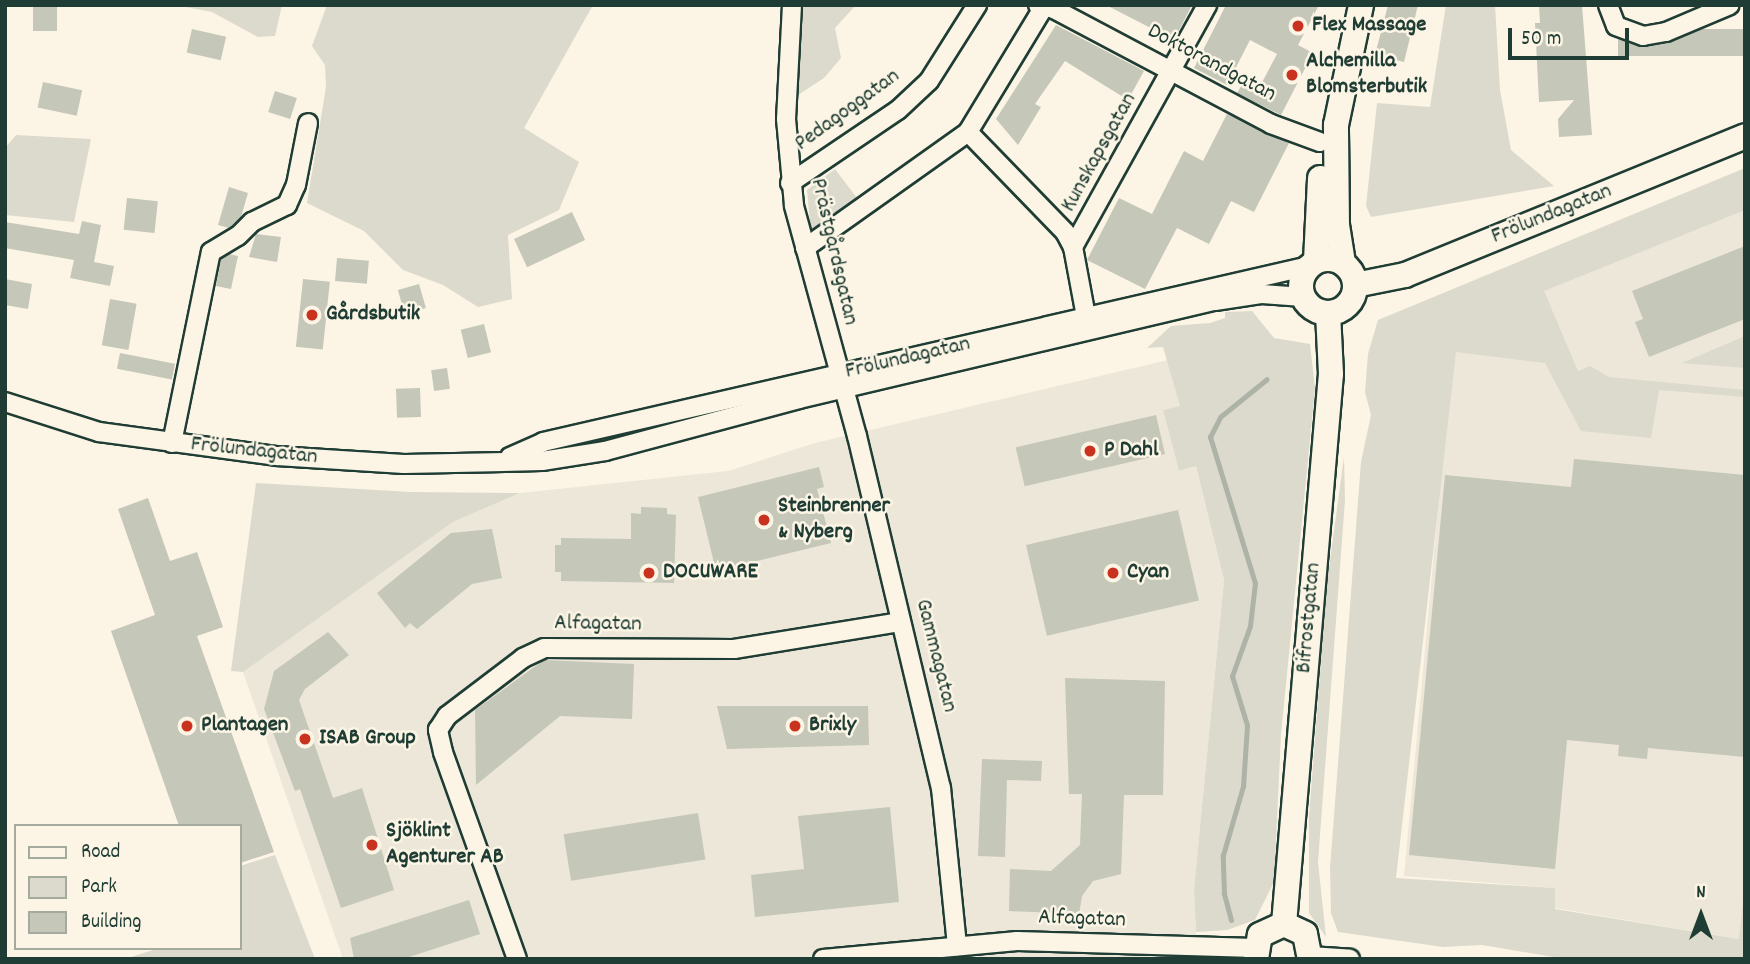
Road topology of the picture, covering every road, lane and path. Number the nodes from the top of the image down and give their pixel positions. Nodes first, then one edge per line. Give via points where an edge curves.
1 (792, 5) edge
2 (977, 5) edge
3 (1207, 5) edge
4 (1345, 5) edge
5 (1361, 5) edge
6 (1608, 5) edge
7 (1730, 5) edge
8 (1040, 6) edge
9 (1173, 72) junction
10 (308, 123) dead end
11 (968, 132) junction
12 (1745, 136) edge
13 (1320, 142) junction
14 (790, 183) junction
15 (1073, 247) junction
16 (805, 248) junction
17 (1343, 263) junction
18 (1313, 264) junction
19 (1355, 285) junction
20 (1303, 296) junction
21 (1328, 313) junction
22 (1087, 324) junction
23 (842, 382) junction
24 (5, 402) edge
25 (172, 443) junction
26 (901, 622) junction
27 (1284, 924) junction
28 (957, 946) junction
29 (1255, 953) edge
30 (1311, 958) edge
31 (517, 959) edge
32 (823, 959) edge
33 (1350, 959) edge

1 - 14 street, Prästgårdsgatan via 786,118
2 - 14 street, Pedagoggatan via 929,81 898,110
3 - 9 street, Kunskapsgatan
4 - 13 main road via 1326,84
5 - 17 main road via 1336,125 1337,226
6 - 7 street via 1616,26 1643,36 1666,32
8 - 9 street, Doktorandgatan via 1054,9
8 - 11 street
9 - 13 street, Doktorandgatan via 1271,124
9 - 15 street, Kunskapsgatan
10 - 25 street via 296,185 287,205 252,222 211,251
11 - 15 street via 1065,232
11 - 16 street
12 - 19 main road, Frölundagatan via 1417,270
13 - 18 main road
14 - 16 street, Prästgårdsgatan
15 - 22 street, Kunskapsgatan
16 - 23 street, Prästgårdsgatan
17 - 18 main road
17 - 19 main road
18 - 20 main road via 1301,280
18 - 22 street, Frölundagatan
19 - 21 main road via 1348,304
20 - 21 main road via 1313,308
20 - 22 street, Frölundagatan via 1240,296
21 - 27 main road, Bifrostgatan via 1331,374
22 - 23 street, Frölundagatan
23 - 25 street, Frölundagatan via 605,451 542,461 508,458 404,464
23 - 26 street, Gammagatan
24 - 25 street, Frölundagatan via 99,432
26 - 28 street, Gammagatan via 941,788
26 - 31 street, Alfagatan via 725,650 544,648 523,658 447,716 438,730 443,752
27 - 29 main road via 1265,930
27 - 30 main road via 1305,934
28 - 29 street, Alfagatan via 1017,942
28 - 32 street, Alfagatan
30 - 33 street

